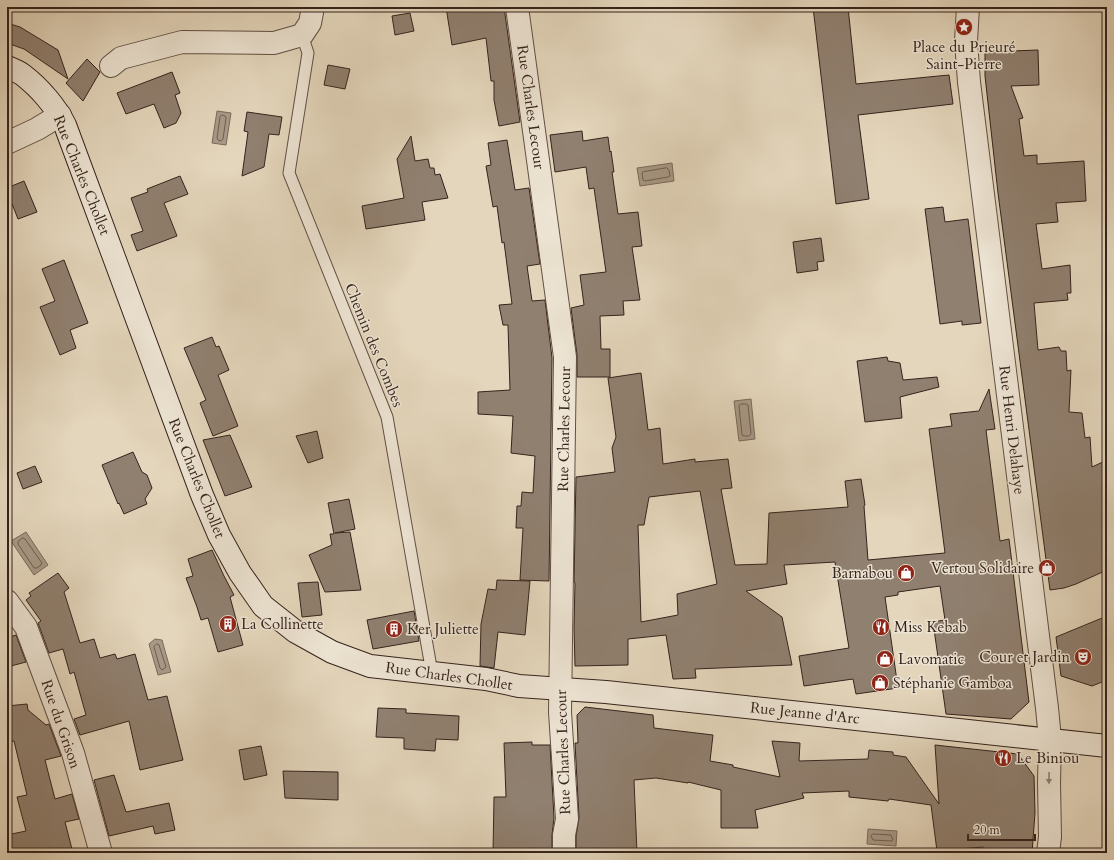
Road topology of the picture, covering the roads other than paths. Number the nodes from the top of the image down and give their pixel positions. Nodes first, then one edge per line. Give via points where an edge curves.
1 (313, 7) edge
2 (517, 7) edge
3 (968, 7) edge
4 (302, 36) junction
5 (111, 66) dead end
6 (7, 67) edge
7 (60, 115) junction
8 (7, 143) edge
9 (7, 601) edge
10 (432, 673) junction
11 (560, 689) junction
12 (1050, 739) junction
13 (1107, 746) edge
14 (101, 853) edge
15 (564, 853) edge
16 (1048, 853) edge

1 - 4 street via 310,23
2 - 11 street, Rue Charles Lecour via 565,357
3 - 12 street, Rue Henri Delahaye via 966,41 969,82
4 - 5 street via 274,43 182,42 121,58
4 - 10 lane, Chemin des Combes via 308,53 289,173 387,417
6 - 7 street, Rue Charles Chollet via 23,75
7 - 8 street
7 - 10 street, Rue Charles Chollet via 202,496 219,535 240,573 263,606 296,632 332,652 370,666
9 - 14 street, Rue du Grison via 26,627 70,745
10 - 11 street, Rue Charles Chollet via 486,679 519,686
11 - 12 street, Rue Jeanne d'Arc
11 - 15 street, Rue Charles Lecour via 567,819
12 - 13 street, Rue Jeanne d'Arc
12 -> 16 street, Rue Henri Delahaye

